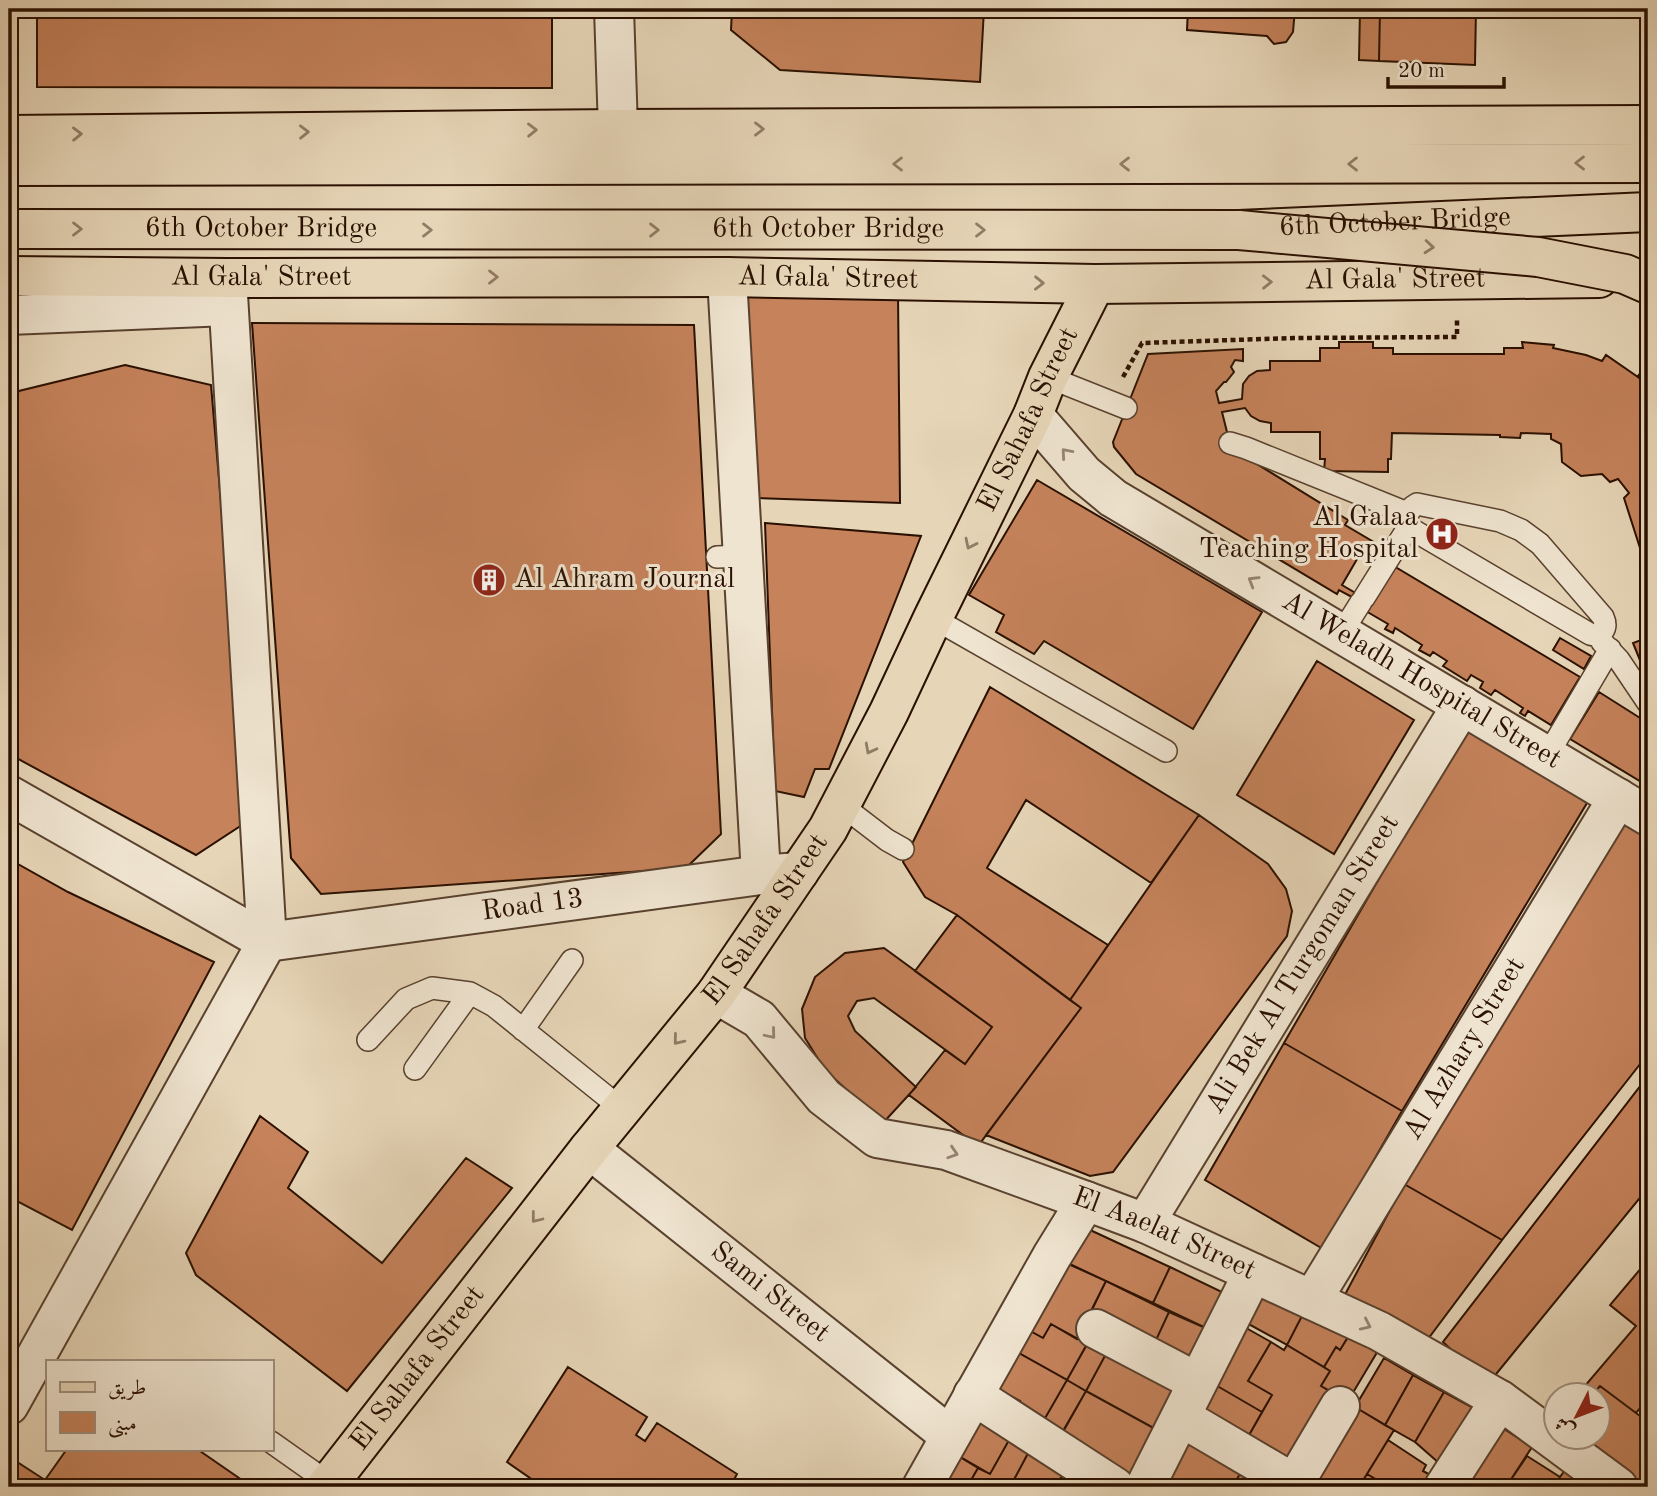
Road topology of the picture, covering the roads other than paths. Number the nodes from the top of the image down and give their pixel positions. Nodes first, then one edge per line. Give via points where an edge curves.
1 (614, 9) edge
2 (1648, 125) edge
3 (618, 129) junction
4 (9, 135) edge
5 (1648, 163) edge
6 (9, 166) edge
7 (1648, 212) edge
8 (9, 229) edge
9 (1239, 230) junction
10 (1648, 275) edge
11 (9, 276) edge
12 (727, 277) junction
13 (1593, 278) junction
14 (1095, 284) junction
15 (1648, 284) edge
16 (228, 292) junction
17 (1648, 302) edge
18 (12, 319) edge
19 (1048, 377) junction
20 (1118, 404) road end
21 (1033, 415) junction
22 (1230, 443) dead end
23 (1408, 520) junction
24 (933, 618) junction
25 (1341, 634) junction
26 (1602, 642) junction
27 (1648, 704) edge
28 (1462, 705) junction
29 (1166, 751) dead end
30 (1548, 756) junction
31 (9, 795) edge
32 (840, 804) junction
33 (1633, 807) edge
34 (903, 849) dead end
35 (799, 872) junction
36 (761, 875) junction
37 (267, 942) junction
38 (572, 960) dead end
39 (470, 993) junction
40 (716, 994) junction
41 (523, 1030) junction
42 (368, 1040) dead end
43 (415, 1069) dead end
44 (622, 1109) junction
45 (589, 1149) junction
46 (1086, 1200) junction
47 (1145, 1223) junction
48 (1253, 1273) junction
49 (1312, 1300) junction
50 (1096, 1329) dead end
51 (1197, 1382) junction
52 (972, 1395) junction
53 (1500, 1400) junction
54 (9, 1405) edge
55 (1340, 1406) dead end
56 (1181, 1417) junction
57 (950, 1436) junction
58 (273, 1444) edge
59 (328, 1485) edge
60 (1296, 1486) edge
61 (922, 1487) edge
62 (1115, 1487) edge
63 (1145, 1487) edge
64 (1444, 1487) edge
65 (1618, 1487) edge

1 - 3 street
3 -> 2 main road
4 -> 3 main road
5 -> 6 main road, 6th October Bridge
7 - 9 main road, 6th October Bridge, bridge
8 -> 9 main road, 6th October Bridge
9 -> 15 main road, bridge via 1538,257 1625,274
10 - 13 main road, Al Gala' Street
11 - 16 main road, Al Gala' Street
12 -> 14 main road, Al Gala' Street
16 -> 12 main road, Al Gala' Street
12 - 36 street via 730,557
14 -> 13 main road, Al Gala' Street
13 - 17 main road
14 - 19 main road, El Sahafa Street
16 - 18 street
16 - 37 street
19 - 20 lane
19 - 21 main road, El Sahafa Street
21 -> 24 main road, El Sahafa Street
25 -> 21 street, Al Weladh Hospital Street via 1113,498 1084,474
22 - 23 lane
23 - 25 lane
23 - 26 lane
23 - 26 lane via 1411,508 1423,504 1521,530 1540,544 1604,617
24 - 29 lane
24 -> 32 main road, El Sahafa Street
25 - 28 street, Al Weladh Hospital Street
26 - 27 lane
26 - 30 lane
28 - 30 street, Al Weladh Hospital Street
28 - 47 street, Ali Bek Al Turgoman Street
30 - 33 street, Al Weladh Hospital Street
31 - 37 street
32 - 34 lane
32 - 35 main road, El Sahafa Street
33 - 49 street, Al Azhary Street
35 - 36 street, Road 13
35 - 40 main road, El Sahafa Street
36 - 37 street, Road 13
37 - 54 street
38 - 41 lane
39 - 41 lane
39 - 42 lane via 432,988 406,999
39 - 43 lane
40 -> 44 main road, El Sahafa Street
40 -> 46 street, El Aaelat Street via 759,1019 824,1097 877,1138 946,1150
41 - 44 lane
44 - 45 main road, El Sahafa Street
45 - 57 street, Sami Street
45 -> 59 main road, El Sahafa Street
46 - 47 street, El Aaelat Street
46 - 52 street
47 - 48 street, El Aaelat Street
48 - 49 street, El Aaelat Street
48 - 51 street
49 -> 53 street, El Aaelat Street via 1379,1331
50 - 51 street
51 - 56 street
52 - 57 street
52 - 62 street
53 - 64 street
53 - 65 street, El Aaelat Street
55 - 60 street
56 - 60 street
56 - 63 street
57 - 61 street
58 - 59 lane

